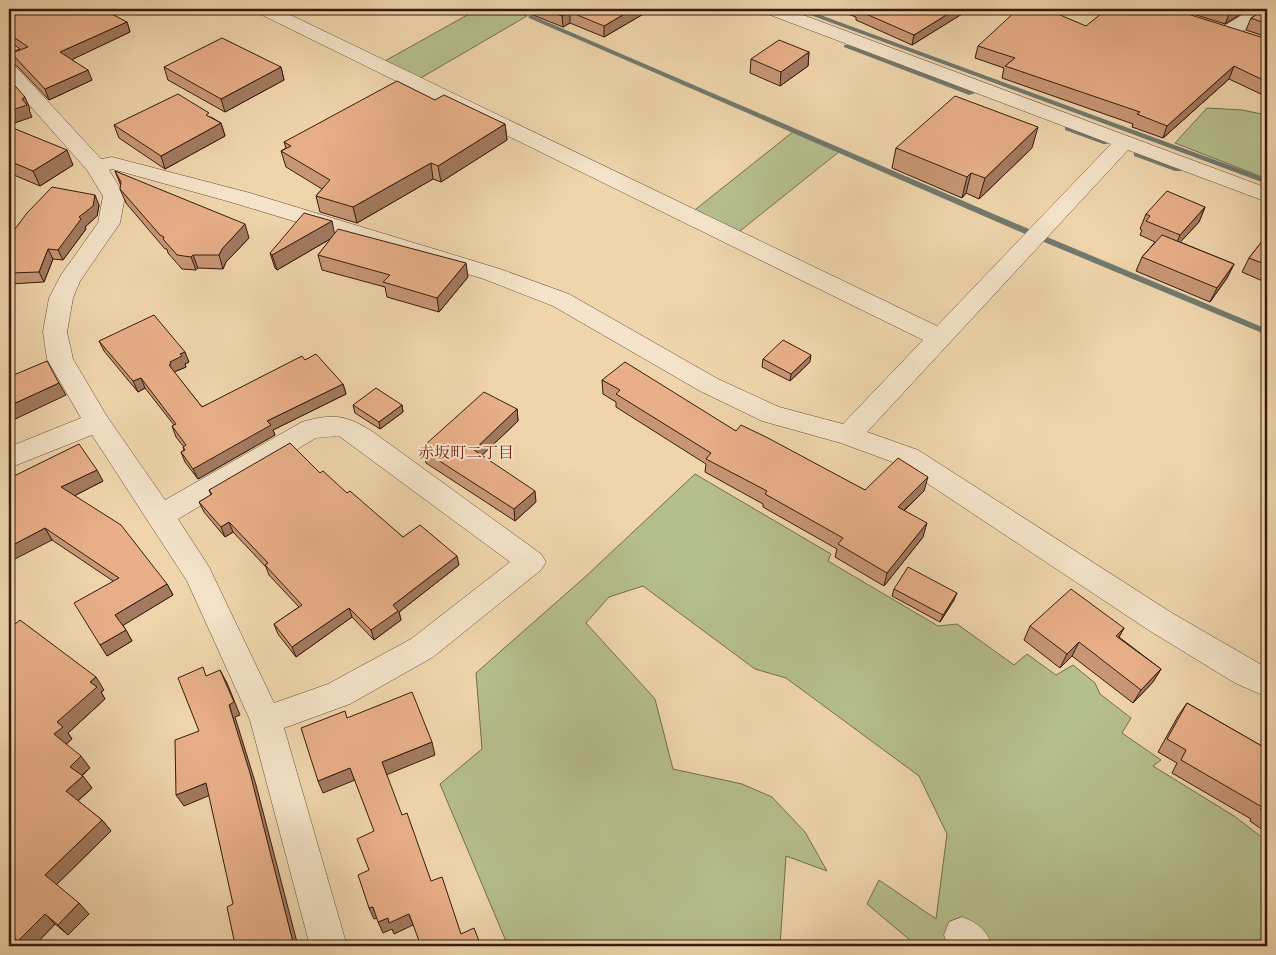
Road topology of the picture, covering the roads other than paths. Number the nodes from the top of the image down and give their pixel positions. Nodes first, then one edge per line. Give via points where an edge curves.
1 (264, 9) edge
2 (771, 9) edge
3 (1264, 9) edge
4 (1252, 40) edge
5 (9, 71) edge
6 (1125, 141) junction
7 (96, 167) junction
8 (1267, 195) edge
9 (939, 337) junction
10 (97, 422) junction
11 (848, 435) junction
12 (9, 458) edge
13 (162, 516) junction
14 (1267, 683) edge
15 (266, 720) junction
16 (328, 946) edge

1 - 9 street
2 - 6 street
3 - 4 street via 1222,30
5 - 7 street
6 - 8 street
6 - 9 street
7 - 10 street via 114,196 109,223 65,289 55,332 60,359
7 - 11 street via 112,163 492,274 561,300 709,385 770,414
9 - 11 street
10 - 12 street
10 - 13 street
11 - 14 street via 908,457 1161,622
13 - 15 street via 199,575
13 - 15 street via 311,429 342,426 364,438 532,562 422,648 340,694
15 - 16 street

